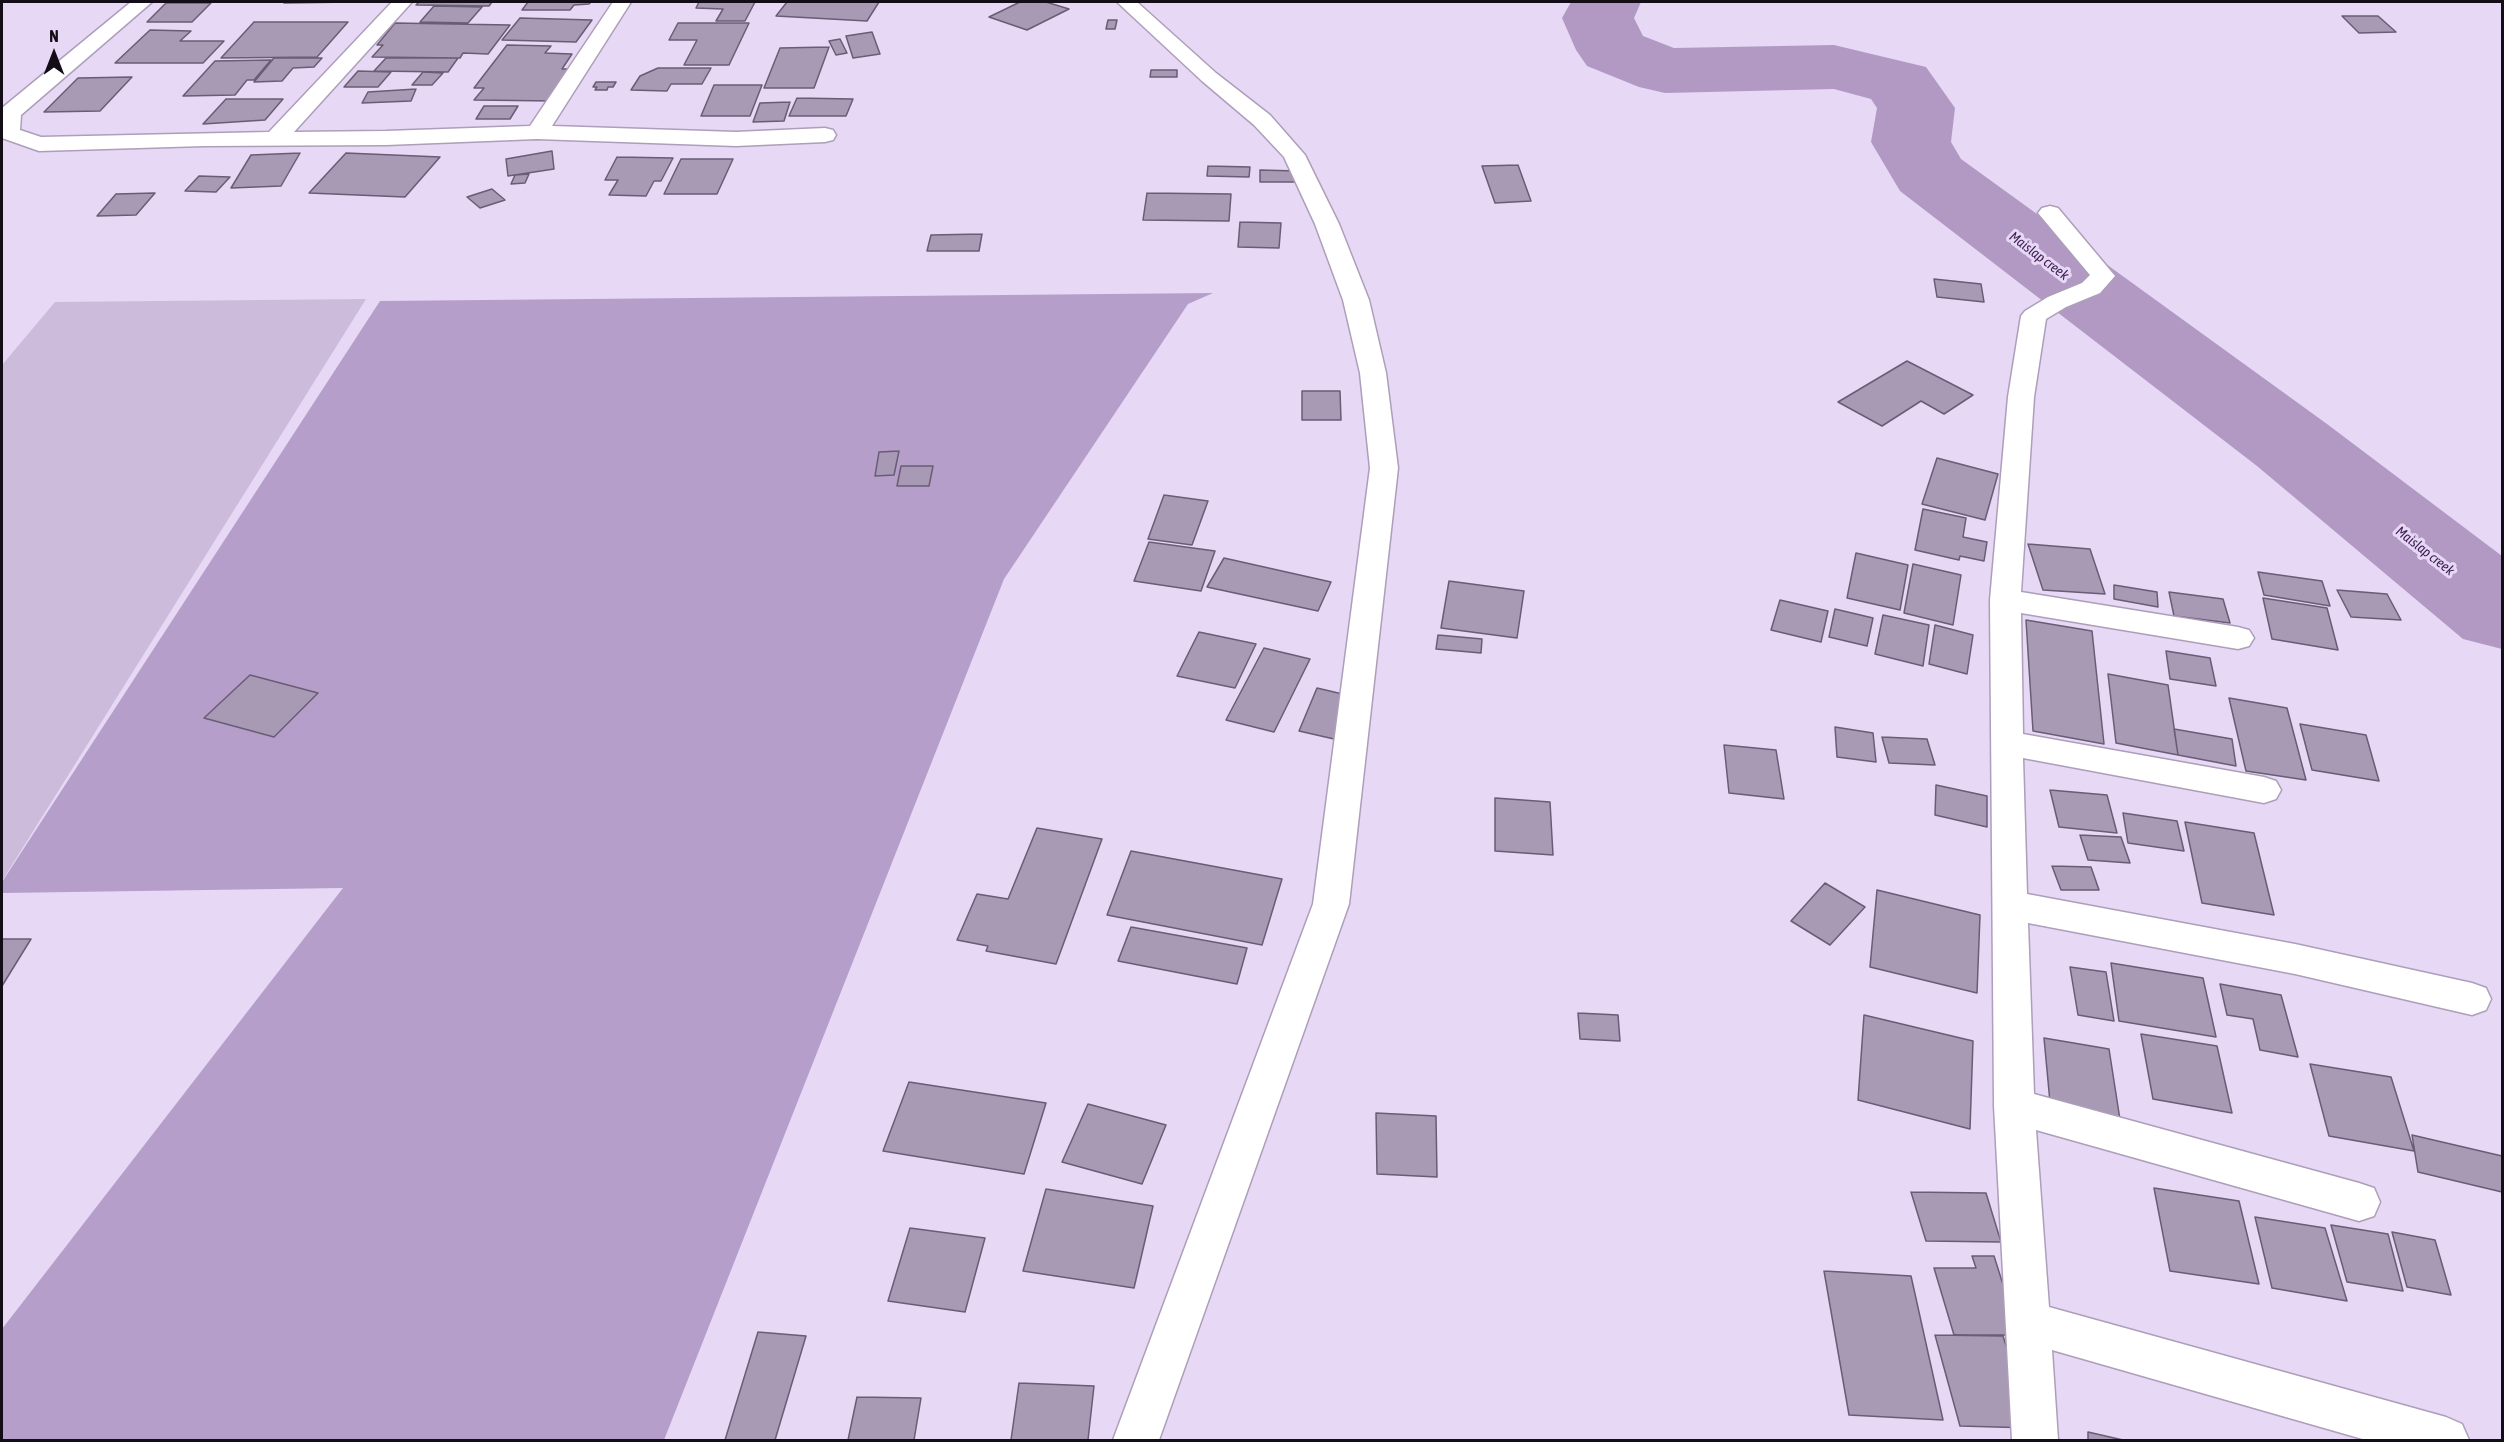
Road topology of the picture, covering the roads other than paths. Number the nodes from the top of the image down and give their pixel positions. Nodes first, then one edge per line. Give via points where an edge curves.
1 (142, 2) edge
2 (402, 2) edge
3 (622, 2) edge
4 (1126, 2) edge
5 (6, 113) edge
6 (537, 132) junction
7 (825, 135) dead end
8 (274, 139) junction
9 (2050, 213) dead end
10 (2005, 600) junction
11 (2238, 638) dead end
12 (2006, 743) junction
13 (2264, 790) dead end
14 (2010, 905) junction
15 (2472, 999) dead end
16 (2014, 1106) junction
17 (2359, 1202) dead end
18 (2027, 1322) junction
19 (1136, 1440) edge
20 (2035, 1440) edge
21 (2446, 1440) edge

1 - 5 street
2 - 8 street
3 - 6 street
4 - 19 street via 1262,120 1294,155 1327,224 1356,300 1373,373 1384,468 1331,904
5 - 8 street via 9,133 39,144
6 - 7 street via 735,139
6 - 8 street
9 - 10 street via 2103,276 2091,288 2034,316 2020,397
10 - 11 street
10 - 12 street
12 - 13 street
12 - 14 street
14 - 15 street via 2295,959
14 - 16 street
16 - 17 street
16 - 18 street
18 - 20 street
18 - 21 street

